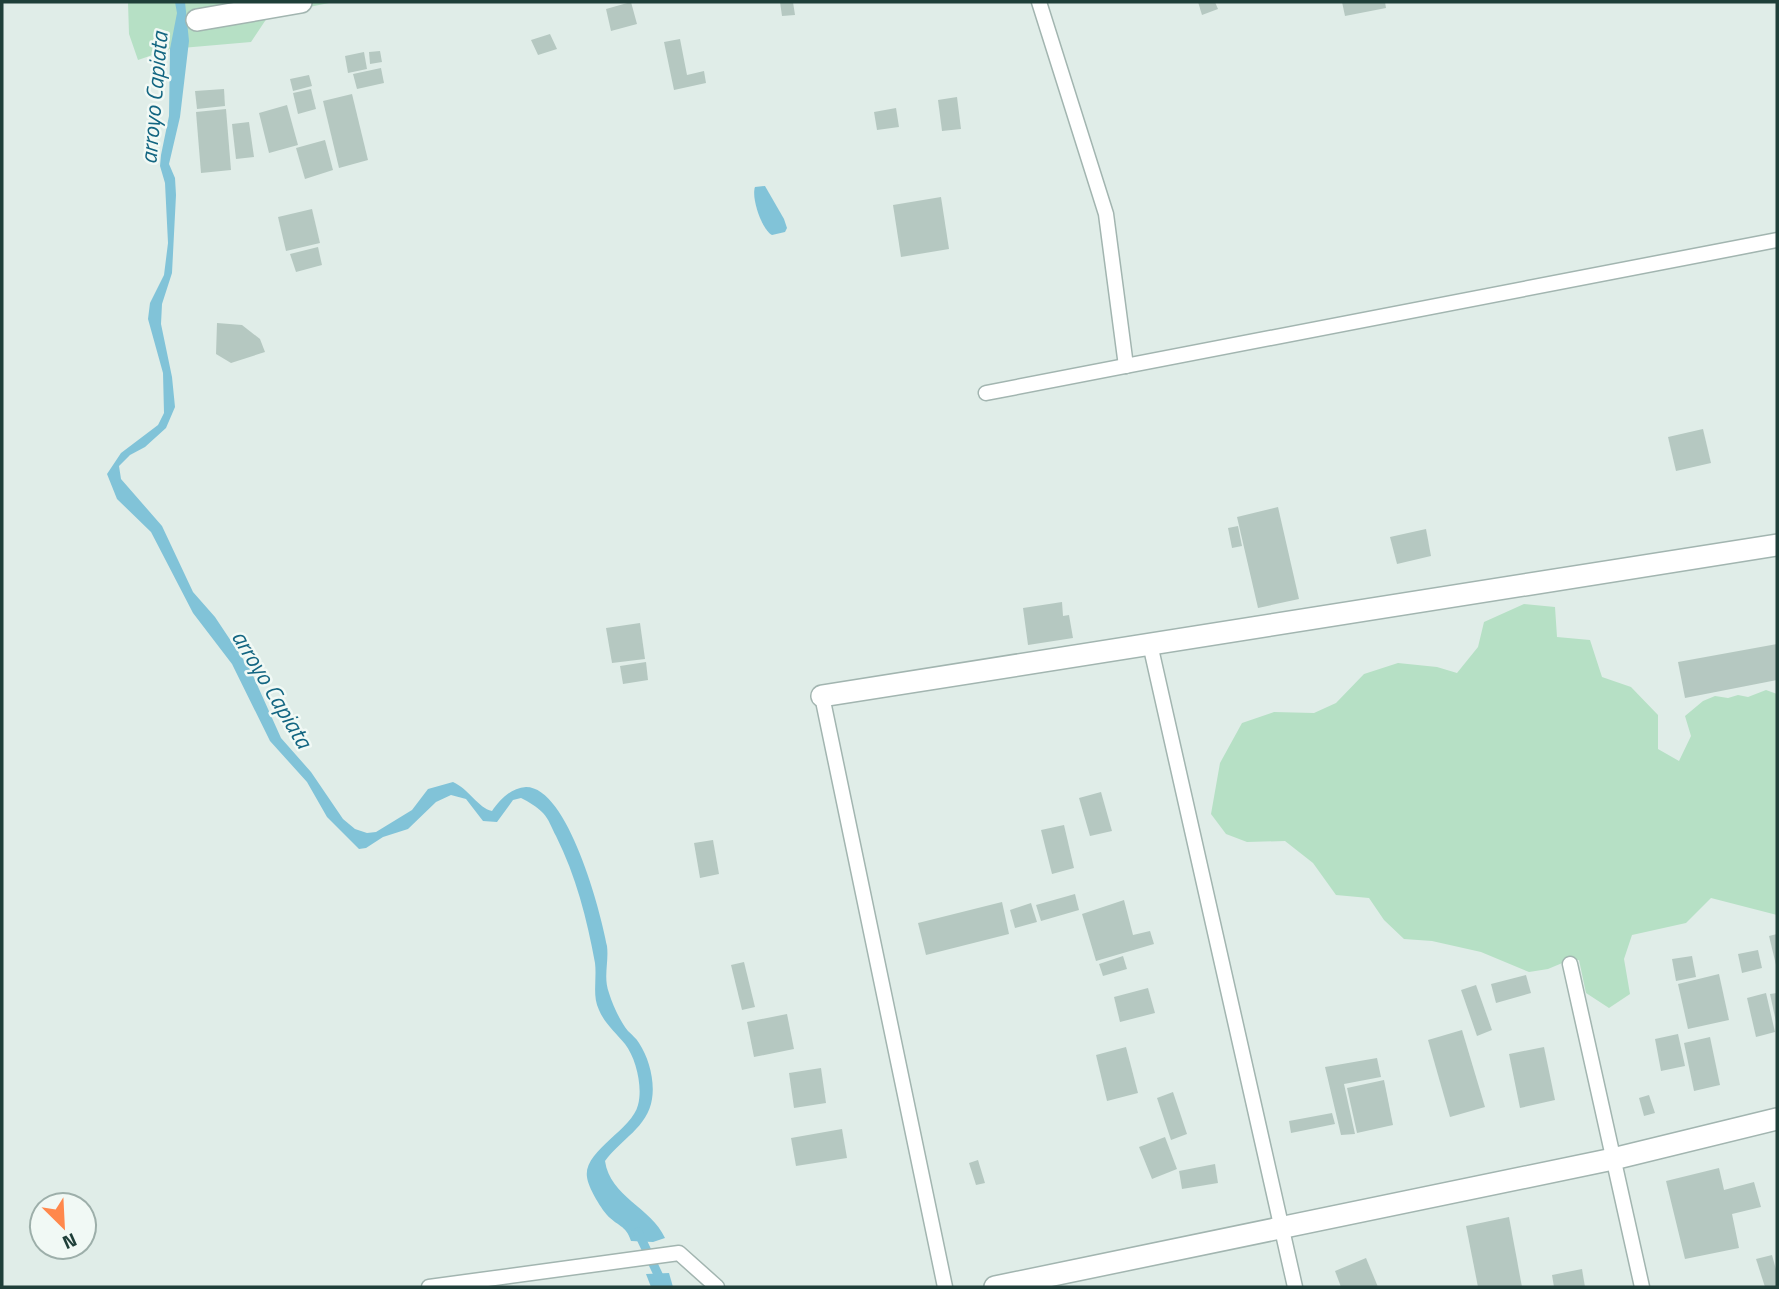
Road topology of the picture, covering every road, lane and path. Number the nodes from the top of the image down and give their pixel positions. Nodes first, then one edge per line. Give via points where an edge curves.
1 (301, 2) edge
2 (1039, 2) edge
3 (197, 20) dead end
4 (1777, 240) edge
5 (1126, 366) junction
6 (986, 393) dead end
7 (1777, 545) edge
8 (1150, 644) junction
9 (822, 696) joint
10 (1570, 964) dead end
11 (1777, 1119) edge
12 (1613, 1159) junction
13 (1283, 1227) junction
14 (429, 1287) edge
15 (718, 1287) edge
16 (946, 1287) edge
17 (995, 1287) edge
18 (1295, 1287) edge
19 (1642, 1287) edge

1 - 3 street
2 - 5 lane via 1106,214
4 - 5 lane
5 - 6 lane
7 - 8 street
8 - 9 street
8 - 13 lane
9 - 16 lane
10 - 12 lane
11 - 12 street
12 - 13 street
12 - 19 lane
13 - 17 street
13 - 18 lane
14 - 15 lane via 679,1254

